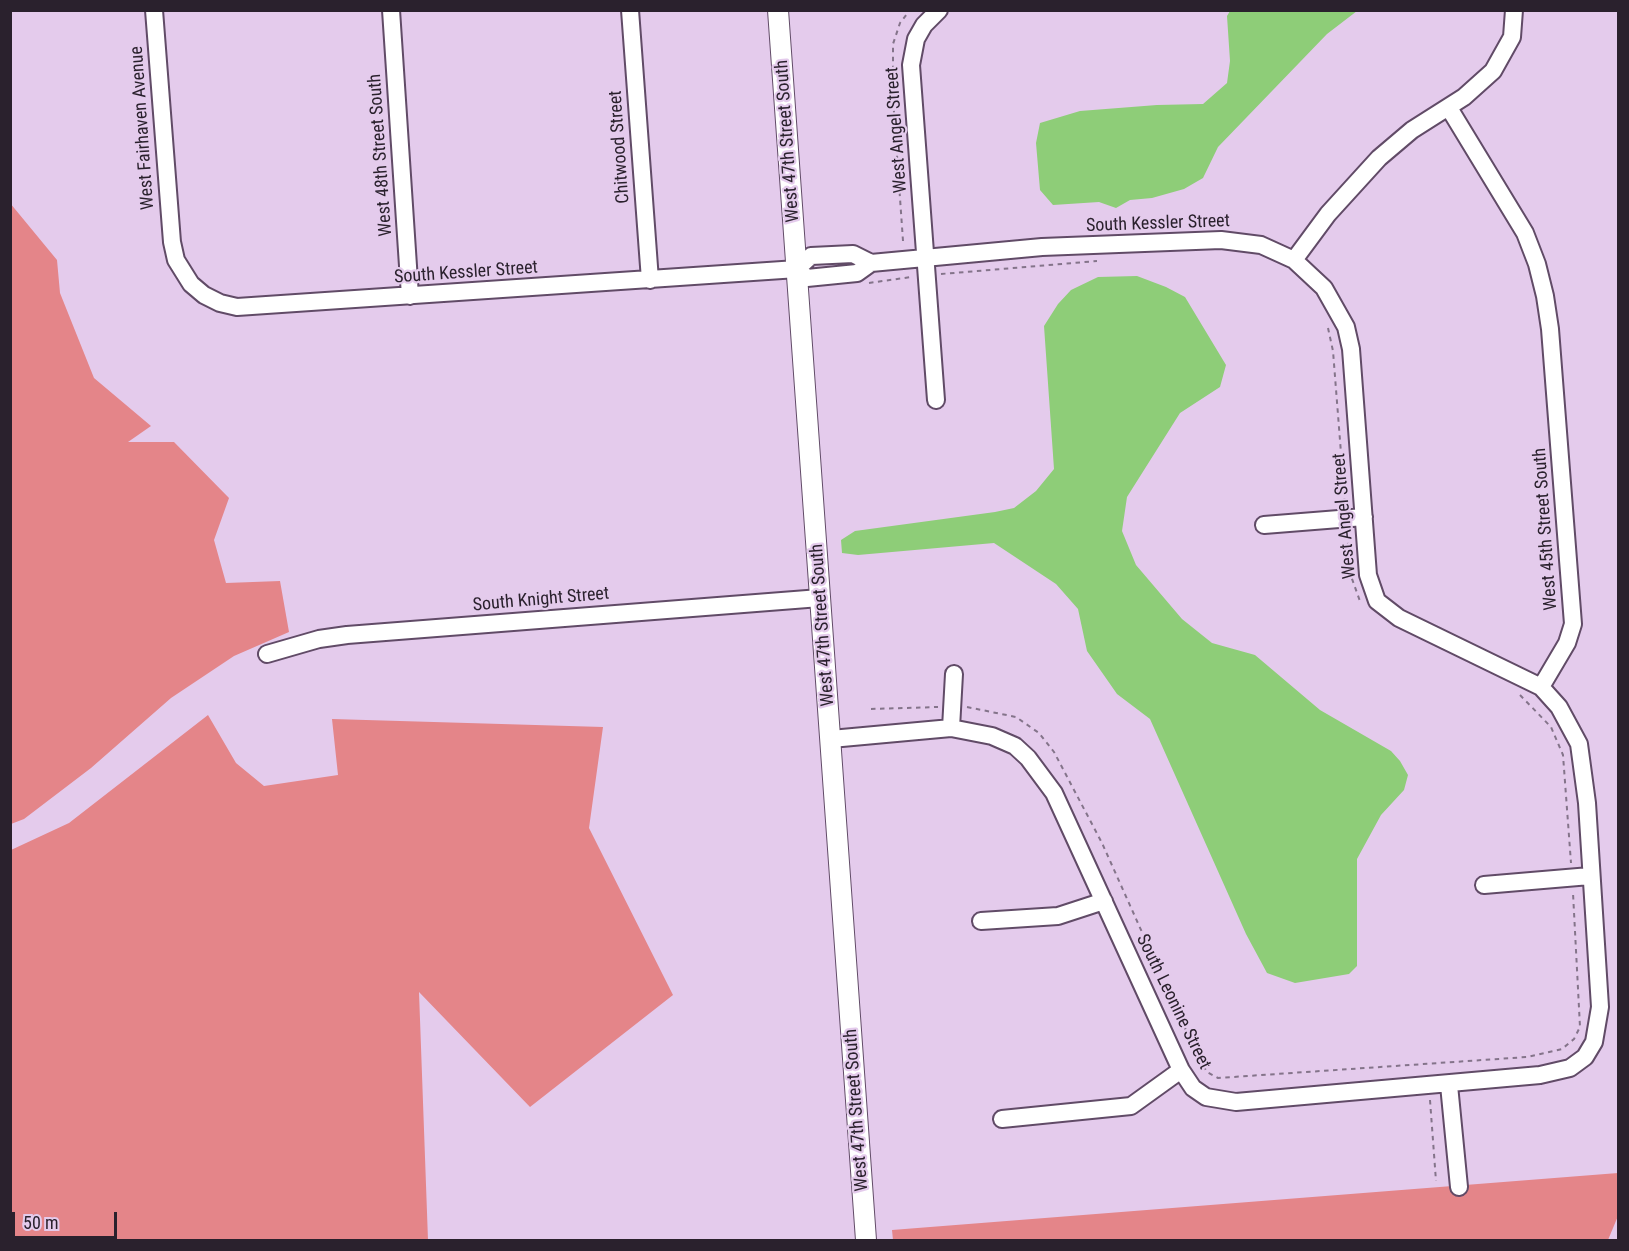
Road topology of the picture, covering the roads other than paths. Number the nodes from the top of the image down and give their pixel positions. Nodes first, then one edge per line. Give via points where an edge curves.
1 (154, 10) edge
2 (391, 10) edge
3 (630, 10) edge
4 (778, 10) edge
5 (939, 10) edge
6 (1514, 10) edge
7 (1449, 108) junction
8 (171, 242) joint
9 (926, 257) junction
10 (1294, 260) junction
11 (797, 269) junction
12 (650, 280) junction
13 (410, 296) junction
14 (936, 400) dead end
15 (1364, 517) junction
16 (1264, 525) dead end
17 (820, 598) junction
18 (267, 654) dead end
19 (954, 674) dead end
20 (1541, 687) junction
21 (951, 728) junction
22 (831, 739) junction
23 (1590, 876) junction
24 (1484, 885) dead end
25 (1104, 901) junction
26 (981, 921) dead end
27 (1181, 1070) junction
28 (1449, 1085) junction
29 (1002, 1119) dead end
30 (1459, 1187) dead end
31 (866, 1240) edge

1 - 8 street, West Fairhaven Avenue
2 - 13 street, West 48th Street South
3 - 12 street, Chitwood Street
4 - 11 street, West 47th Street South
5 - 9 street, West Angel Street via 916,39 910,65
6 - 7 street via 1512,37 1493,71
7 - 10 street via 1412,130 1379,158 1328,214
7 - 20 street, West 45th Street South via 1525,233 1545,297 1573,624 1567,643
8 - 13 street, South Kessler Street via 176,260 191,284 220,303 237,307
9 - 10 street, South Kessler Street via 1042,247 1221,240 1261,245
9 - 11 street, South Kessler Street via 871,262 857,273 807,278
9 - 14 street, West Angel Street
10 - 15 street, West Angel Street via 1324,288 1346,327
11 - 12 street, South Kessler Street
11 - 17 street, West 47th Street South
12 - 13 street, South Kessler Street
15 - 16 street
15 - 20 street, West Angel Street via 1371,588 1386,610
17 - 18 street, South Knight Street via 347,635
17 - 22 street, West 47th Street South
19 - 21 street
20 - 23 street via 1559,707 1579,744 1584,766
21 - 22 street, South Leonine Street
21 - 25 street, South Leonine Street via 992,736 1028,758 1054,793
22 - 31 street, West 47th Street South
23 - 24 street
23 - 28 street, South Leonine Street via 1600,1007 1597,1030 1585,1056 1558,1072
25 - 26 street via 1058,916
25 - 27 street, South Leonine Street
27 - 28 street, South Leonine Street via 1193,1088 1220,1101
27 - 29 street via 1131,1106
28 - 30 street

